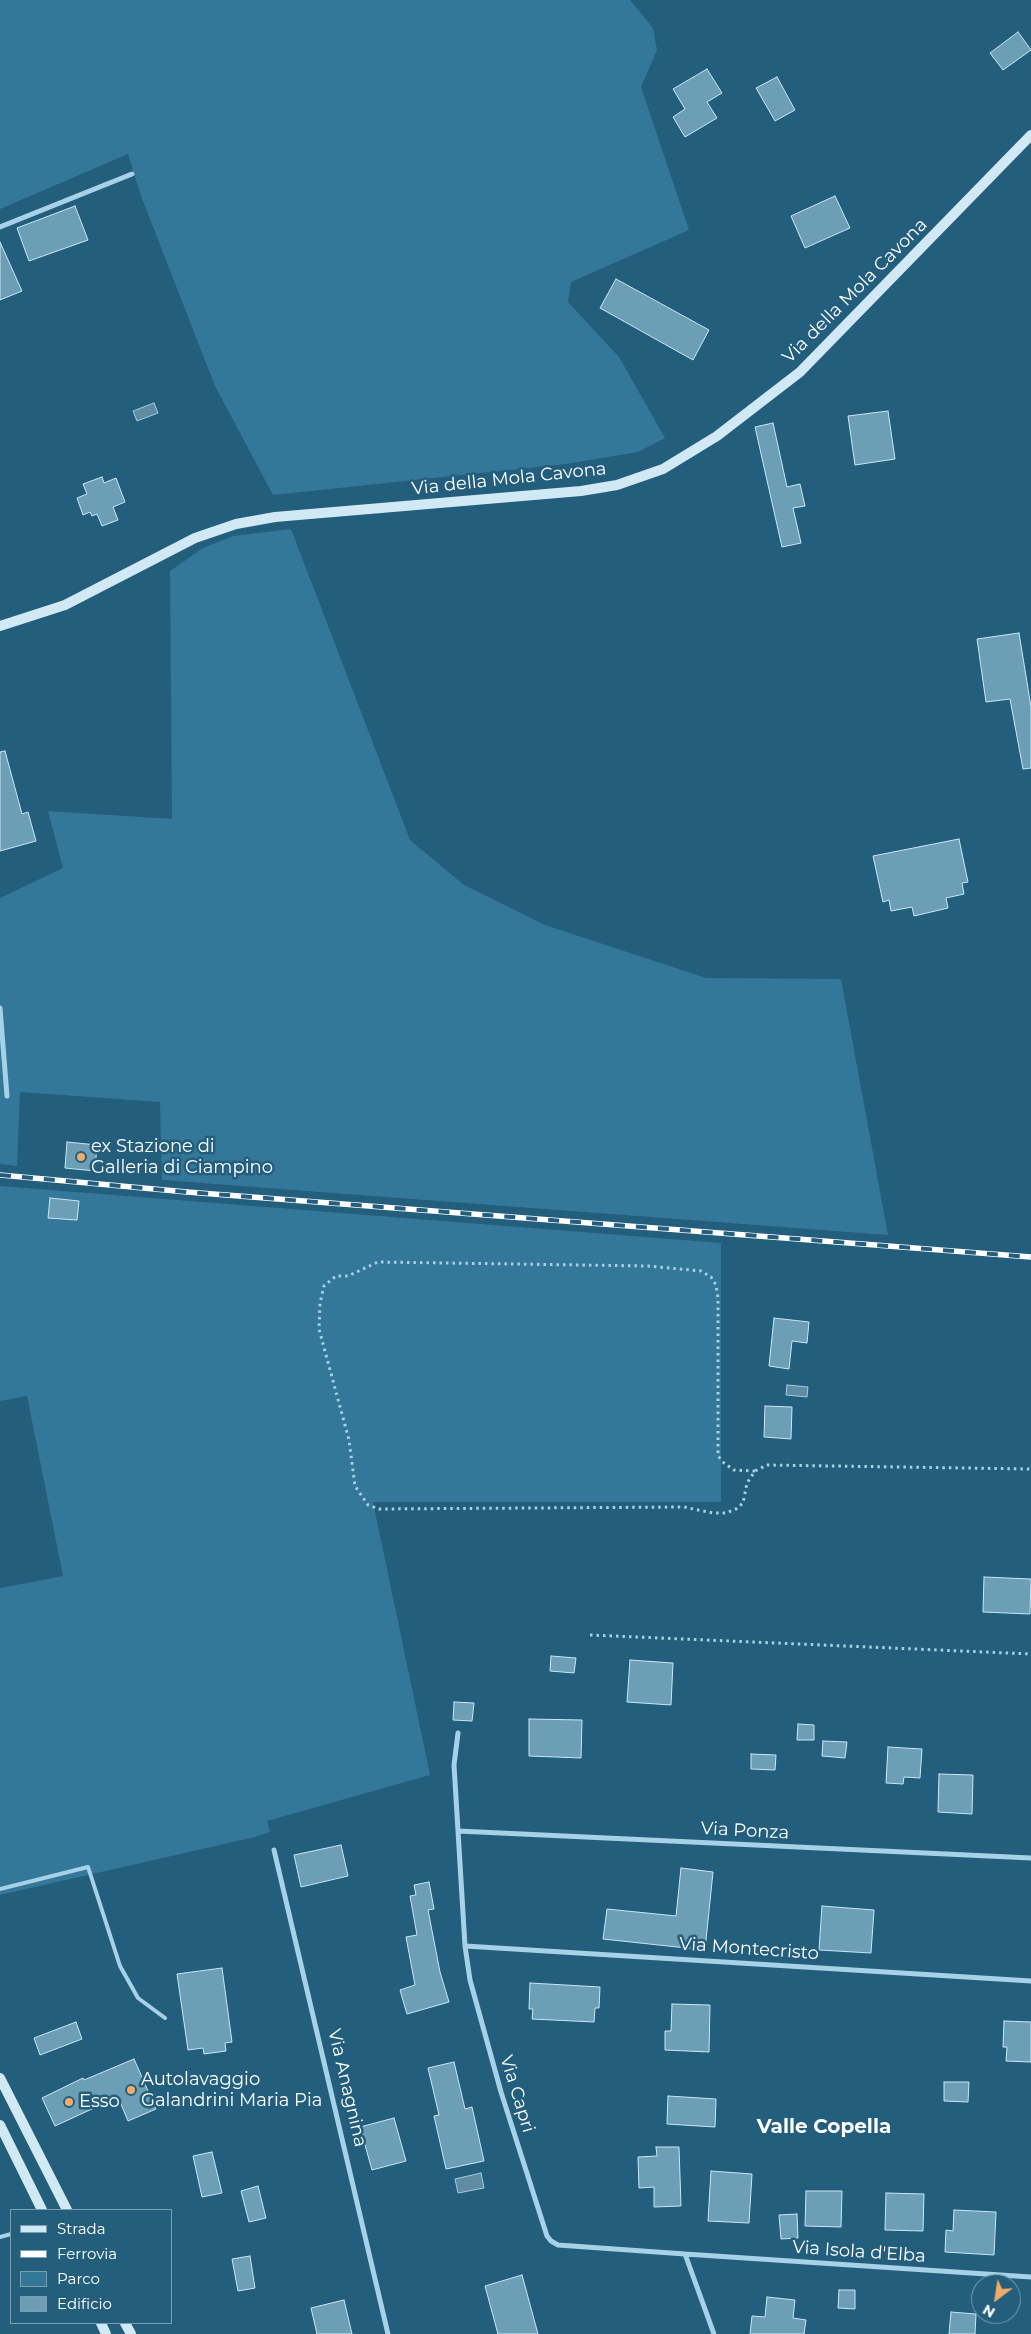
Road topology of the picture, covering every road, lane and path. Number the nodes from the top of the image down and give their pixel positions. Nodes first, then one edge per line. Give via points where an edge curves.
1 (1031, 135) edge
2 (132, 174) dead end
3 (0, 227) edge
4 (0, 626) edge
5 (0, 1008) edge
6 (7, 1096) dead end
7 (1031, 1469) edge
8 (755, 1471) junction
9 (590, 1635) dead end
10 (1031, 1654) edge
11 (458, 1733) dead end
12 (458, 1831) junction
13 (274, 1850) dead end
14 (1031, 1858) edge
15 (0, 1889) edge
16 (465, 1946) junction
17 (1031, 1981) edge
18 (165, 2018) dead end
19 (0, 2078) edge
20 (0, 2125) edge
21 (42, 2209) edge
22 (66, 2209) edge
23 (685, 2254) junction
24 (1031, 2277) edge
25 (388, 2334) edge
26 (714, 2334) edge

1 - 4 main road, Via della Mola Cavona via 800,372 717,436 664,469 617,485 580,491 276,516 236,524 195,538 71,602
2 - 3 street
5 - 6 street
7 - 8 path via 780,1464 767,1465
8 - 8 path via 747,1483 743,1503 726,1513 684,1507 388,1510 368,1505 355,1486 349,1440 319,1329 324,1286 336,1276 348,1276 378,1262 648,1266 702,1271 716,1285 718,1298 718,1456 734,1470
9 - 10 path
11 - 12 street, Via Capri via 454,1765
12 - 14 street, Via Ponza
12 - 16 street, Via Capri
13 - 25 street, Via Anagnina
15 - 18 lane via 88,1867 120,1966 138,1998
16 - 17 street, Via Montecristo
16 - 23 street, Via Capri via 470,1980 501,2092 549,2239 558,2245
19 - 22 main road
20 - 21 main road
23 - 24 street, Via Isola d'Elba
23 - 26 street

